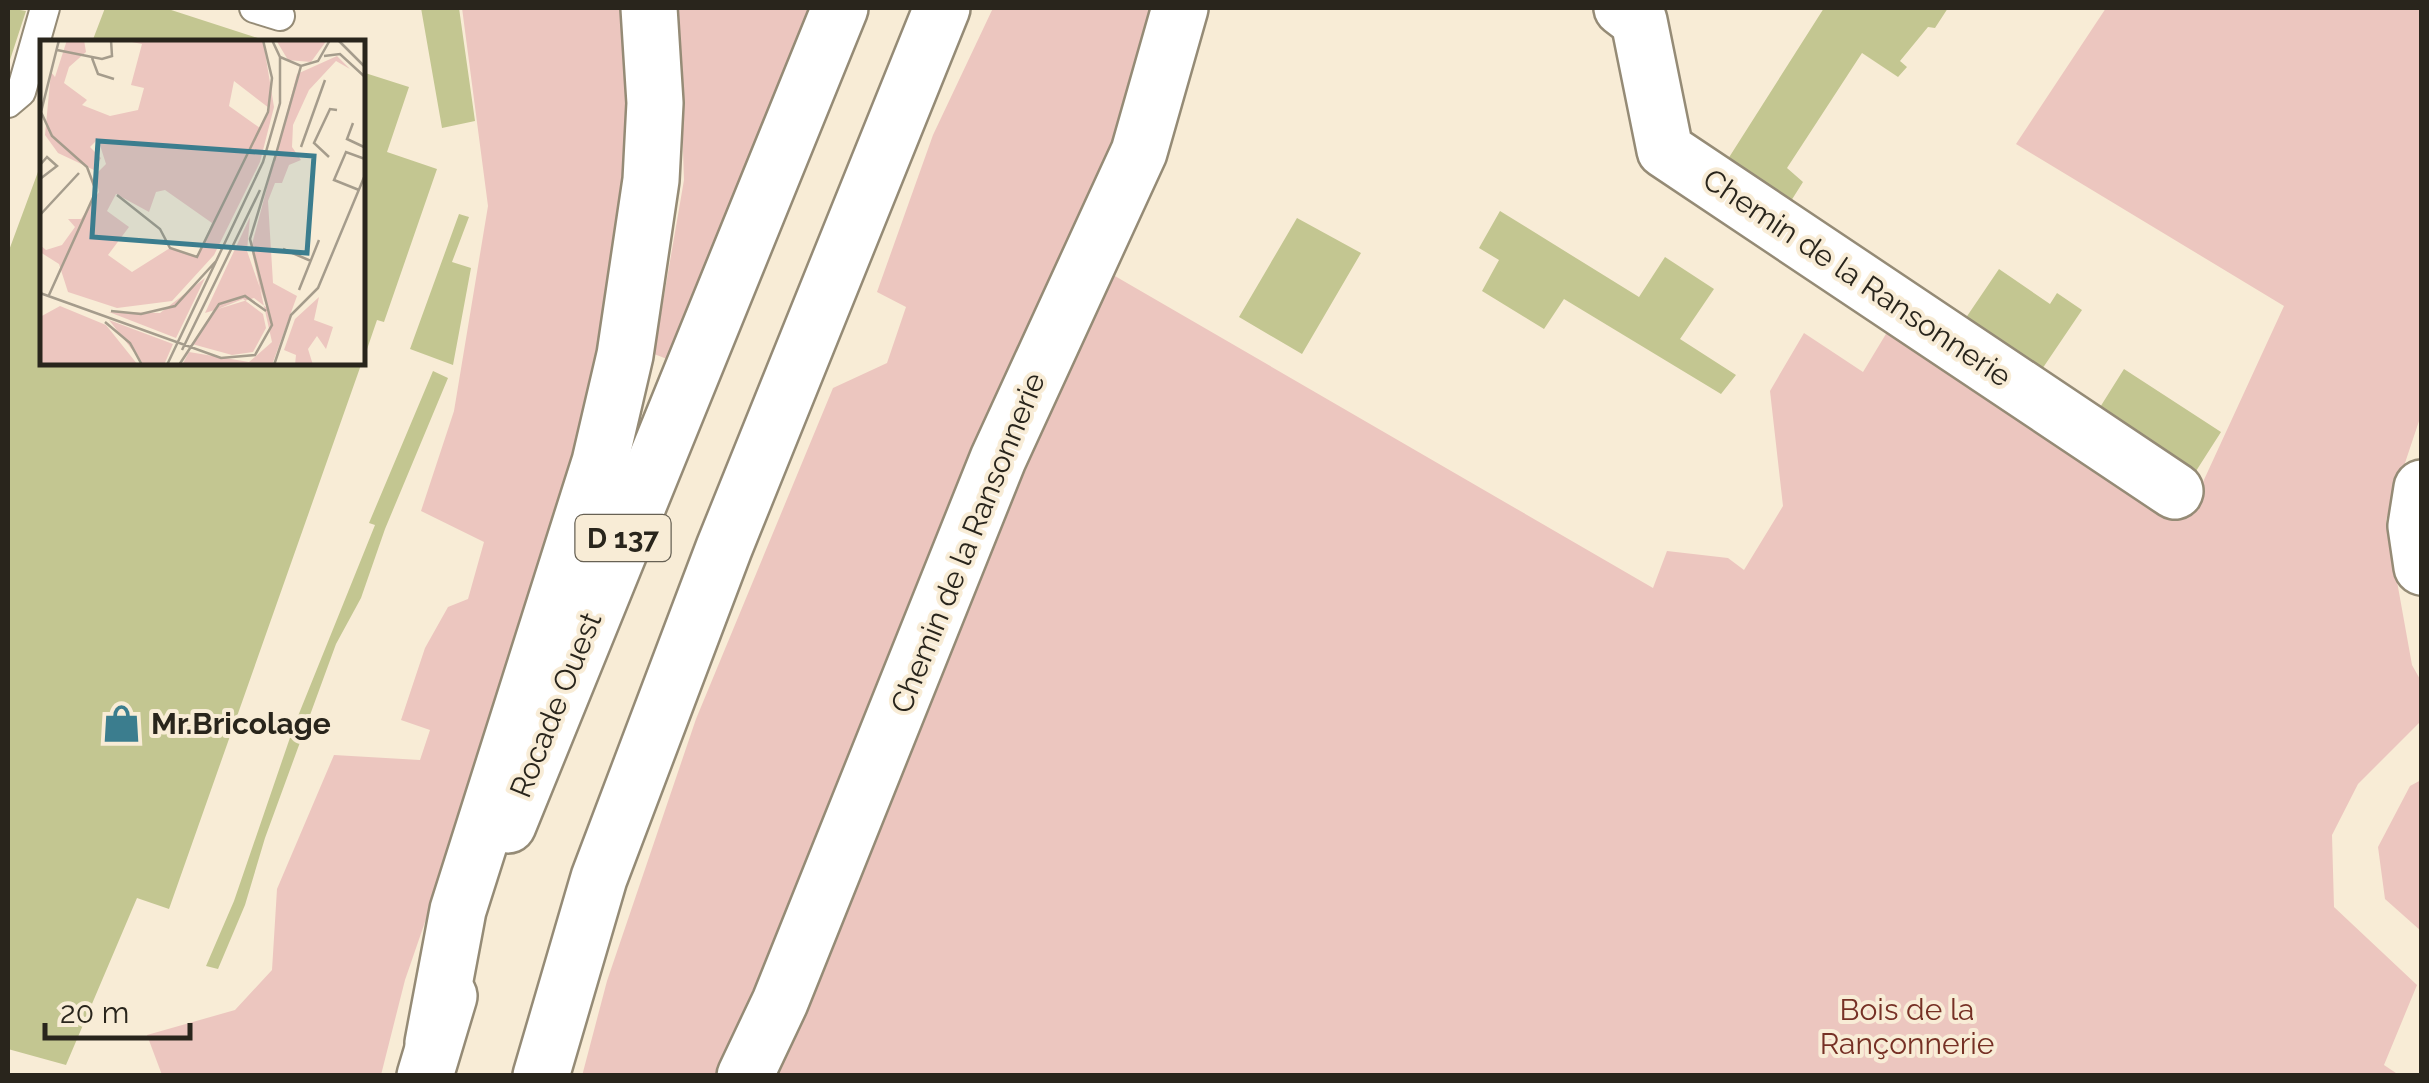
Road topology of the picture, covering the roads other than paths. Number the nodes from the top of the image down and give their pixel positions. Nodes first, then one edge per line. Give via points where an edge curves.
1 (46, 8) edge
2 (648, 8) edge
3 (840, 8) edge
4 (942, 8) edge
5 (1180, 8) edge
6 (1622, 8) edge
7 (8, 103) edge
8 (2422, 488) edge
9 (2176, 491) dead end
10 (2422, 567) edge
11 (429, 1059) edge
12 (541, 1076) edge
13 (746, 1076) edge

1 - 7 lane via 20,92
2 - 11 main road via 651,180 625,356 600,462 458,910
3 - 11 main road, Rocade Ouest / D 137 via 502,840
4 - 12 main road via 599,878
5 - 13 main road, Chemin de la Ransonnerie via 1139,152 998,459
6 - 9 main road, Chemin de la Ransonnerie via 1639,21 1666,150
8 - 10 main road via 2416,526

